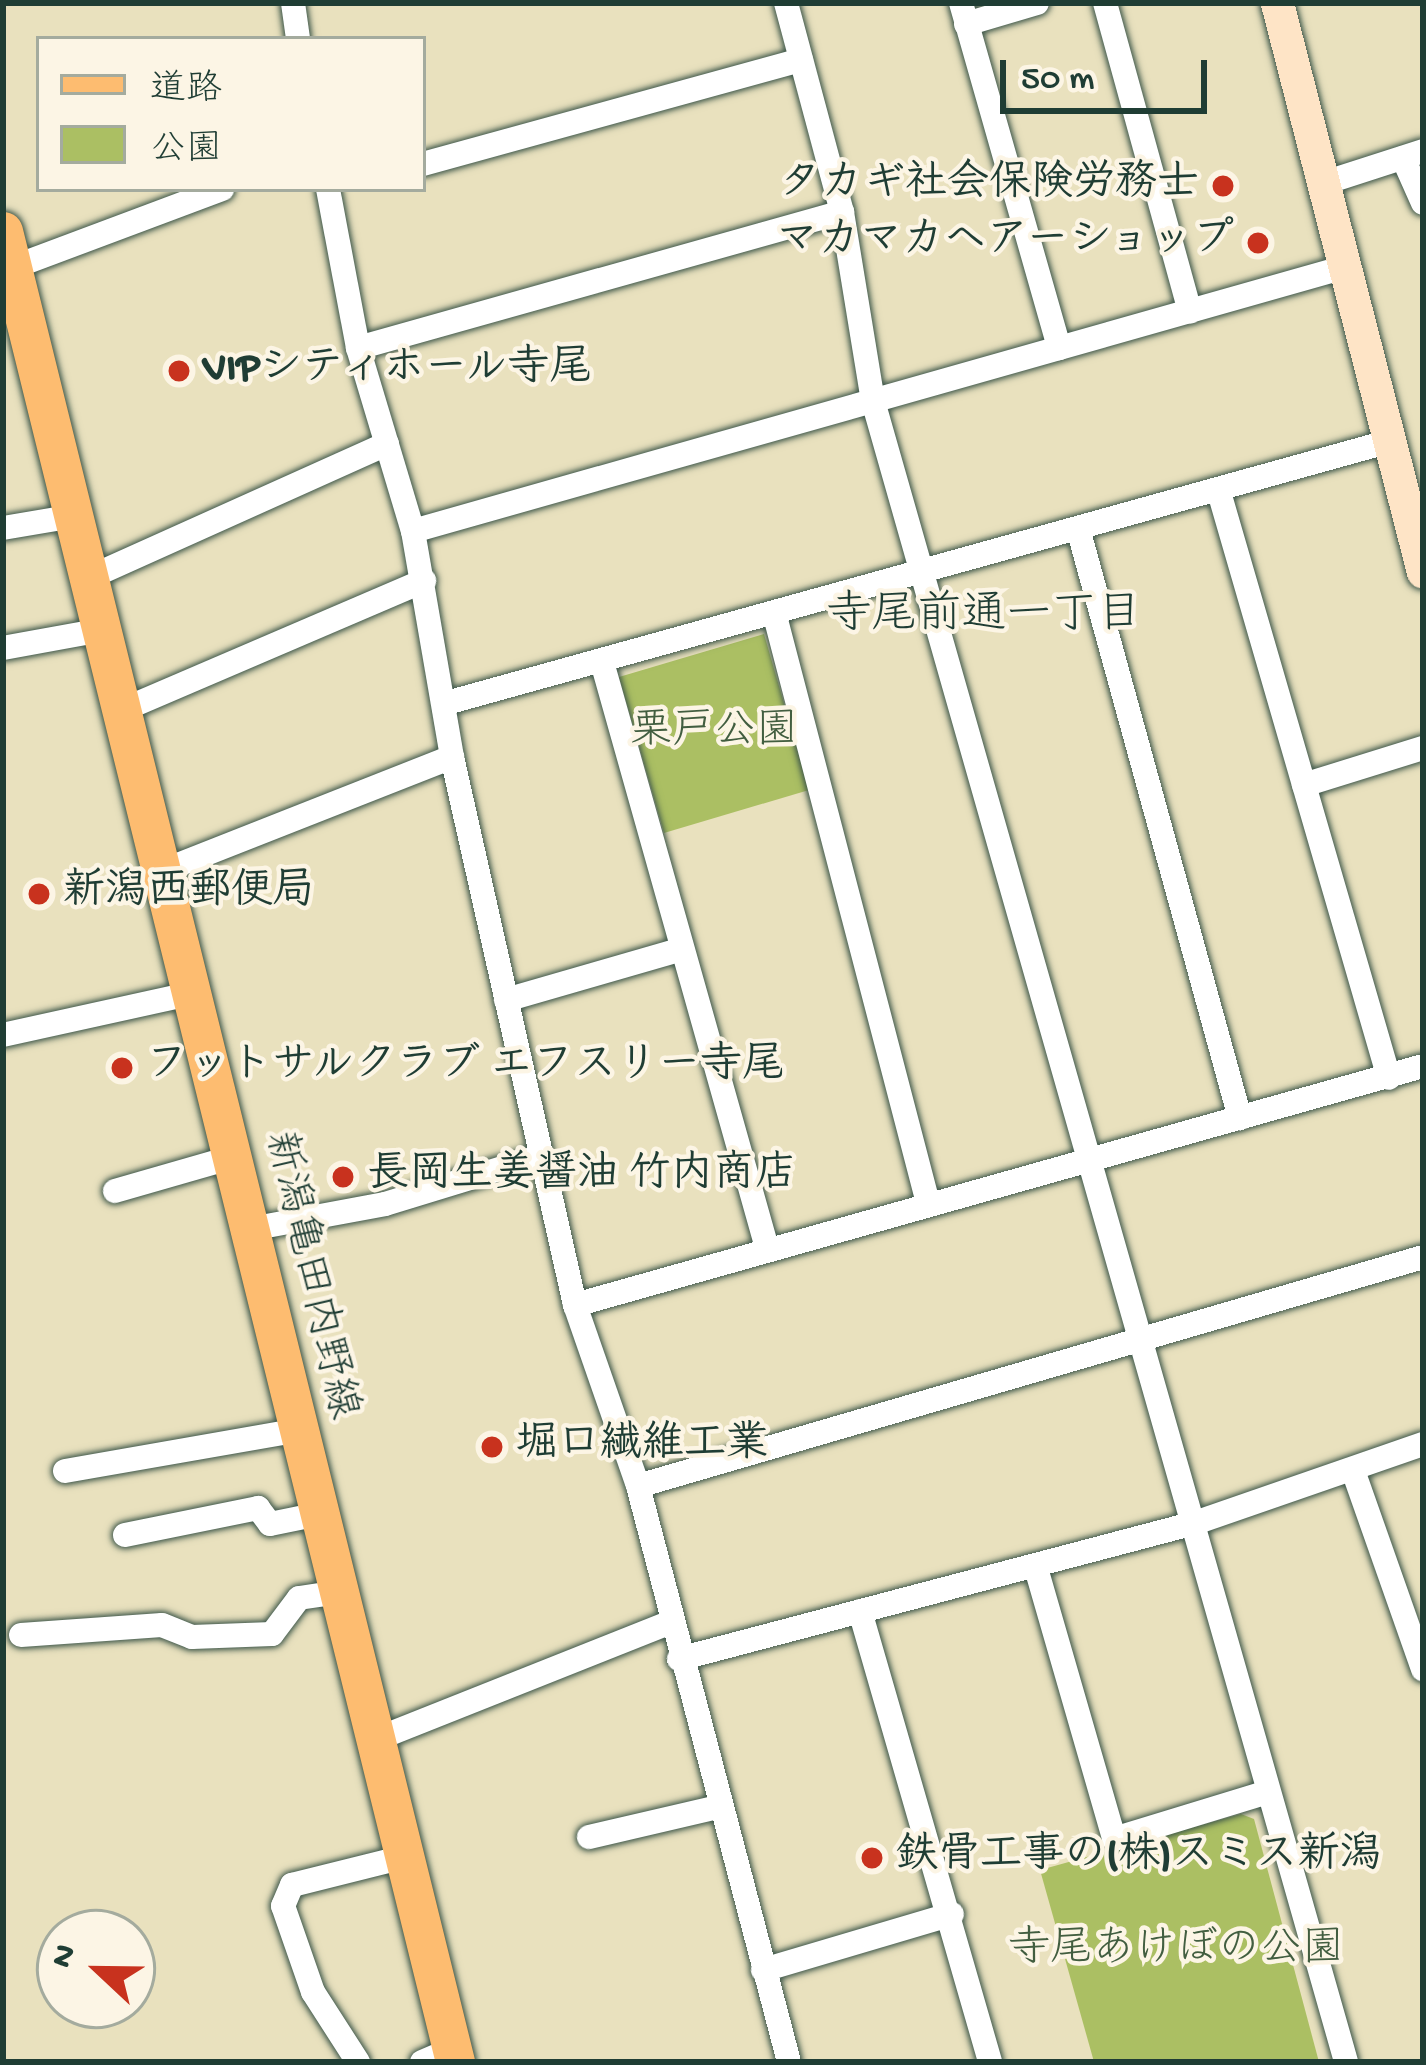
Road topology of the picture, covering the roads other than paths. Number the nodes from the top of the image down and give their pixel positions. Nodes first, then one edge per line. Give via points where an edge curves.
1 (293, 3) edge
2 (786, 3) edge
3 (1037, 3) edge
4 (1105, 3) edge
5 (1277, 3) edge
6 (963, 14) edge
7 (292, 36) edge
8 (801, 60) junction
9 (1413, 155) edge
10 (426, 163) edge
11 (1321, 184) junction
12 (212, 192) edge
13 (330, 192) edge
14 (1423, 203) edge
15 (842, 212) junction
16 (6, 257) edge
17 (1342, 268) junction
18 (1190, 311) junction
19 (358, 348) junction
20 (1059, 348) junction
21 (873, 400) junction
22 (1387, 442) junction
23 (386, 444) junction
24 (1219, 491) junction
25 (74, 516) junction
26 (3, 528) edge
27 (413, 531) junction
28 (1079, 532) junction
29 (1423, 572) edge
30 (925, 576) junction
31 (86, 579) junction
32 (424, 580) junction
33 (775, 616) junction
34 (102, 630) junction
35 (3, 648) edge
36 (602, 662) junction
37 (450, 702) junction
38 (120, 711) junction
39 (1423, 748) edge
40 (452, 757) junction
41 (1304, 784) junction
42 (160, 872) junction
43 (676, 951) junction
44 (194, 993) junction
45 (506, 1000) junction
46 (3, 1035) edge
47 (1423, 1066) edge
48 (1389, 1078) junction
49 (1240, 1118) junction
50 (542, 1156) junction
51 (1092, 1157) junction
52 (230, 1158) junction
53 (115, 1191) dead end
54 (928, 1203) junction
55 (245, 1230) junction
56 (767, 1248) junction
57 (1423, 1257) edge
58 (575, 1305) junction
59 (1143, 1338) junction
60 (295, 1431) junction
61 (1423, 1444) edge
62 (65, 1471) dead end
63 (1355, 1476) junction
64 (638, 1486) junction
65 (319, 1514) junction
66 (1195, 1523) junction
67 (125, 1535) dead end
68 (1036, 1568) junction
69 (339, 1592) junction
70 (860, 1610) junction
71 (668, 1623) junction
72 (21, 1635) dead end
73 (679, 1659) junction
74 (1423, 1669) edge
75 (377, 1739) junction
76 (1262, 1794) junction
77 (718, 1808) junction
78 (590, 1837) dead end
79 (404, 1857) junction
80 (952, 1914) junction
81 (763, 1970) junction
82 (443, 2058) edge
83 (358, 2062) edge
84 (789, 2062) edge
85 (990, 2062) edge
86 (1346, 2062) edge

1 - 7 street
2 - 8 street
3 - 6 street
4 - 18 street
5 - 11 street
6 - 20 street
8 - 10 street
8 - 15 street
9 - 11 street
9 - 14 street
11 - 17 street
12 - 16 street
13 - 19 street
15 - 19 street
15 - 21 street
16 - 25 main road, 新潟亀田内野線
17 - 18 street
17 - 22 street
18 - 20 street
19 - 23 street
20 - 21 street
21 - 27 street
21 - 30 street
22 - 24 street
22 - 29 street
23 - 27 street
23 - 31 street
24 - 28 street
24 - 41 street
25 - 26 street
25 - 31 main road, 新潟亀田内野線
27 - 32 street
28 - 30 street
28 - 49 street
30 - 33 street
30 - 51 street
31 - 34 main road, 新潟亀田内野線
32 - 37 street
32 - 38 street
33 - 36 street
33 - 54 street
34 - 35 street
34 - 38 main road, 新潟亀田内野線
36 - 37 street
36 - 43 street
37 - 40 street
38 - 42 main road, 新潟亀田内野線
39 - 41 street
40 - 42 street
40 - 45 street
41 - 48 street
42 - 44 main road, 新潟亀田内野線
43 - 45 street
43 - 56 street
44 - 46 street
44 - 52 main road, 新潟亀田内野線
45 - 50 street
47 - 48 street
48 - 49 street
49 - 51 street
50 - 55 street via 385,1204
50 - 58 street
51 - 54 street
51 - 59 street
52 - 53 street
52 - 55 main road, 新潟亀田内野線
54 - 56 street
55 - 60 main road, 新潟亀田内野線
56 - 58 street
57 - 59 street
58 - 64 street
59 - 64 street
59 - 66 street
60 - 62 street
60 - 65 main road, 新潟亀田内野線
61 - 63 street
63 - 66 street
63 - 74 street
64 - 71 street
65 - 67 street via 270,1524 258,1508
65 - 69 main road, 新潟亀田内野線
66 - 68 street
66 - 76 street
68 - 70 street
68 - 76 street via 1114,1839
69 - 72 street via 299,1598 272,1634 192,1637 162,1625
69 - 75 main road, 新潟亀田内野線
70 - 73 street
70 - 80 street
71 - 73 street
71 - 75 street
73 - 77 street
75 - 79 main road, 新潟亀田内野線
76 - 86 street
77 - 78 street
77 - 81 street
79 - 82 main road, 新潟亀田内野線
79 - 83 street via 292,1885 283,1906 314,1992
80 - 81 street
80 - 85 street
81 - 84 street

